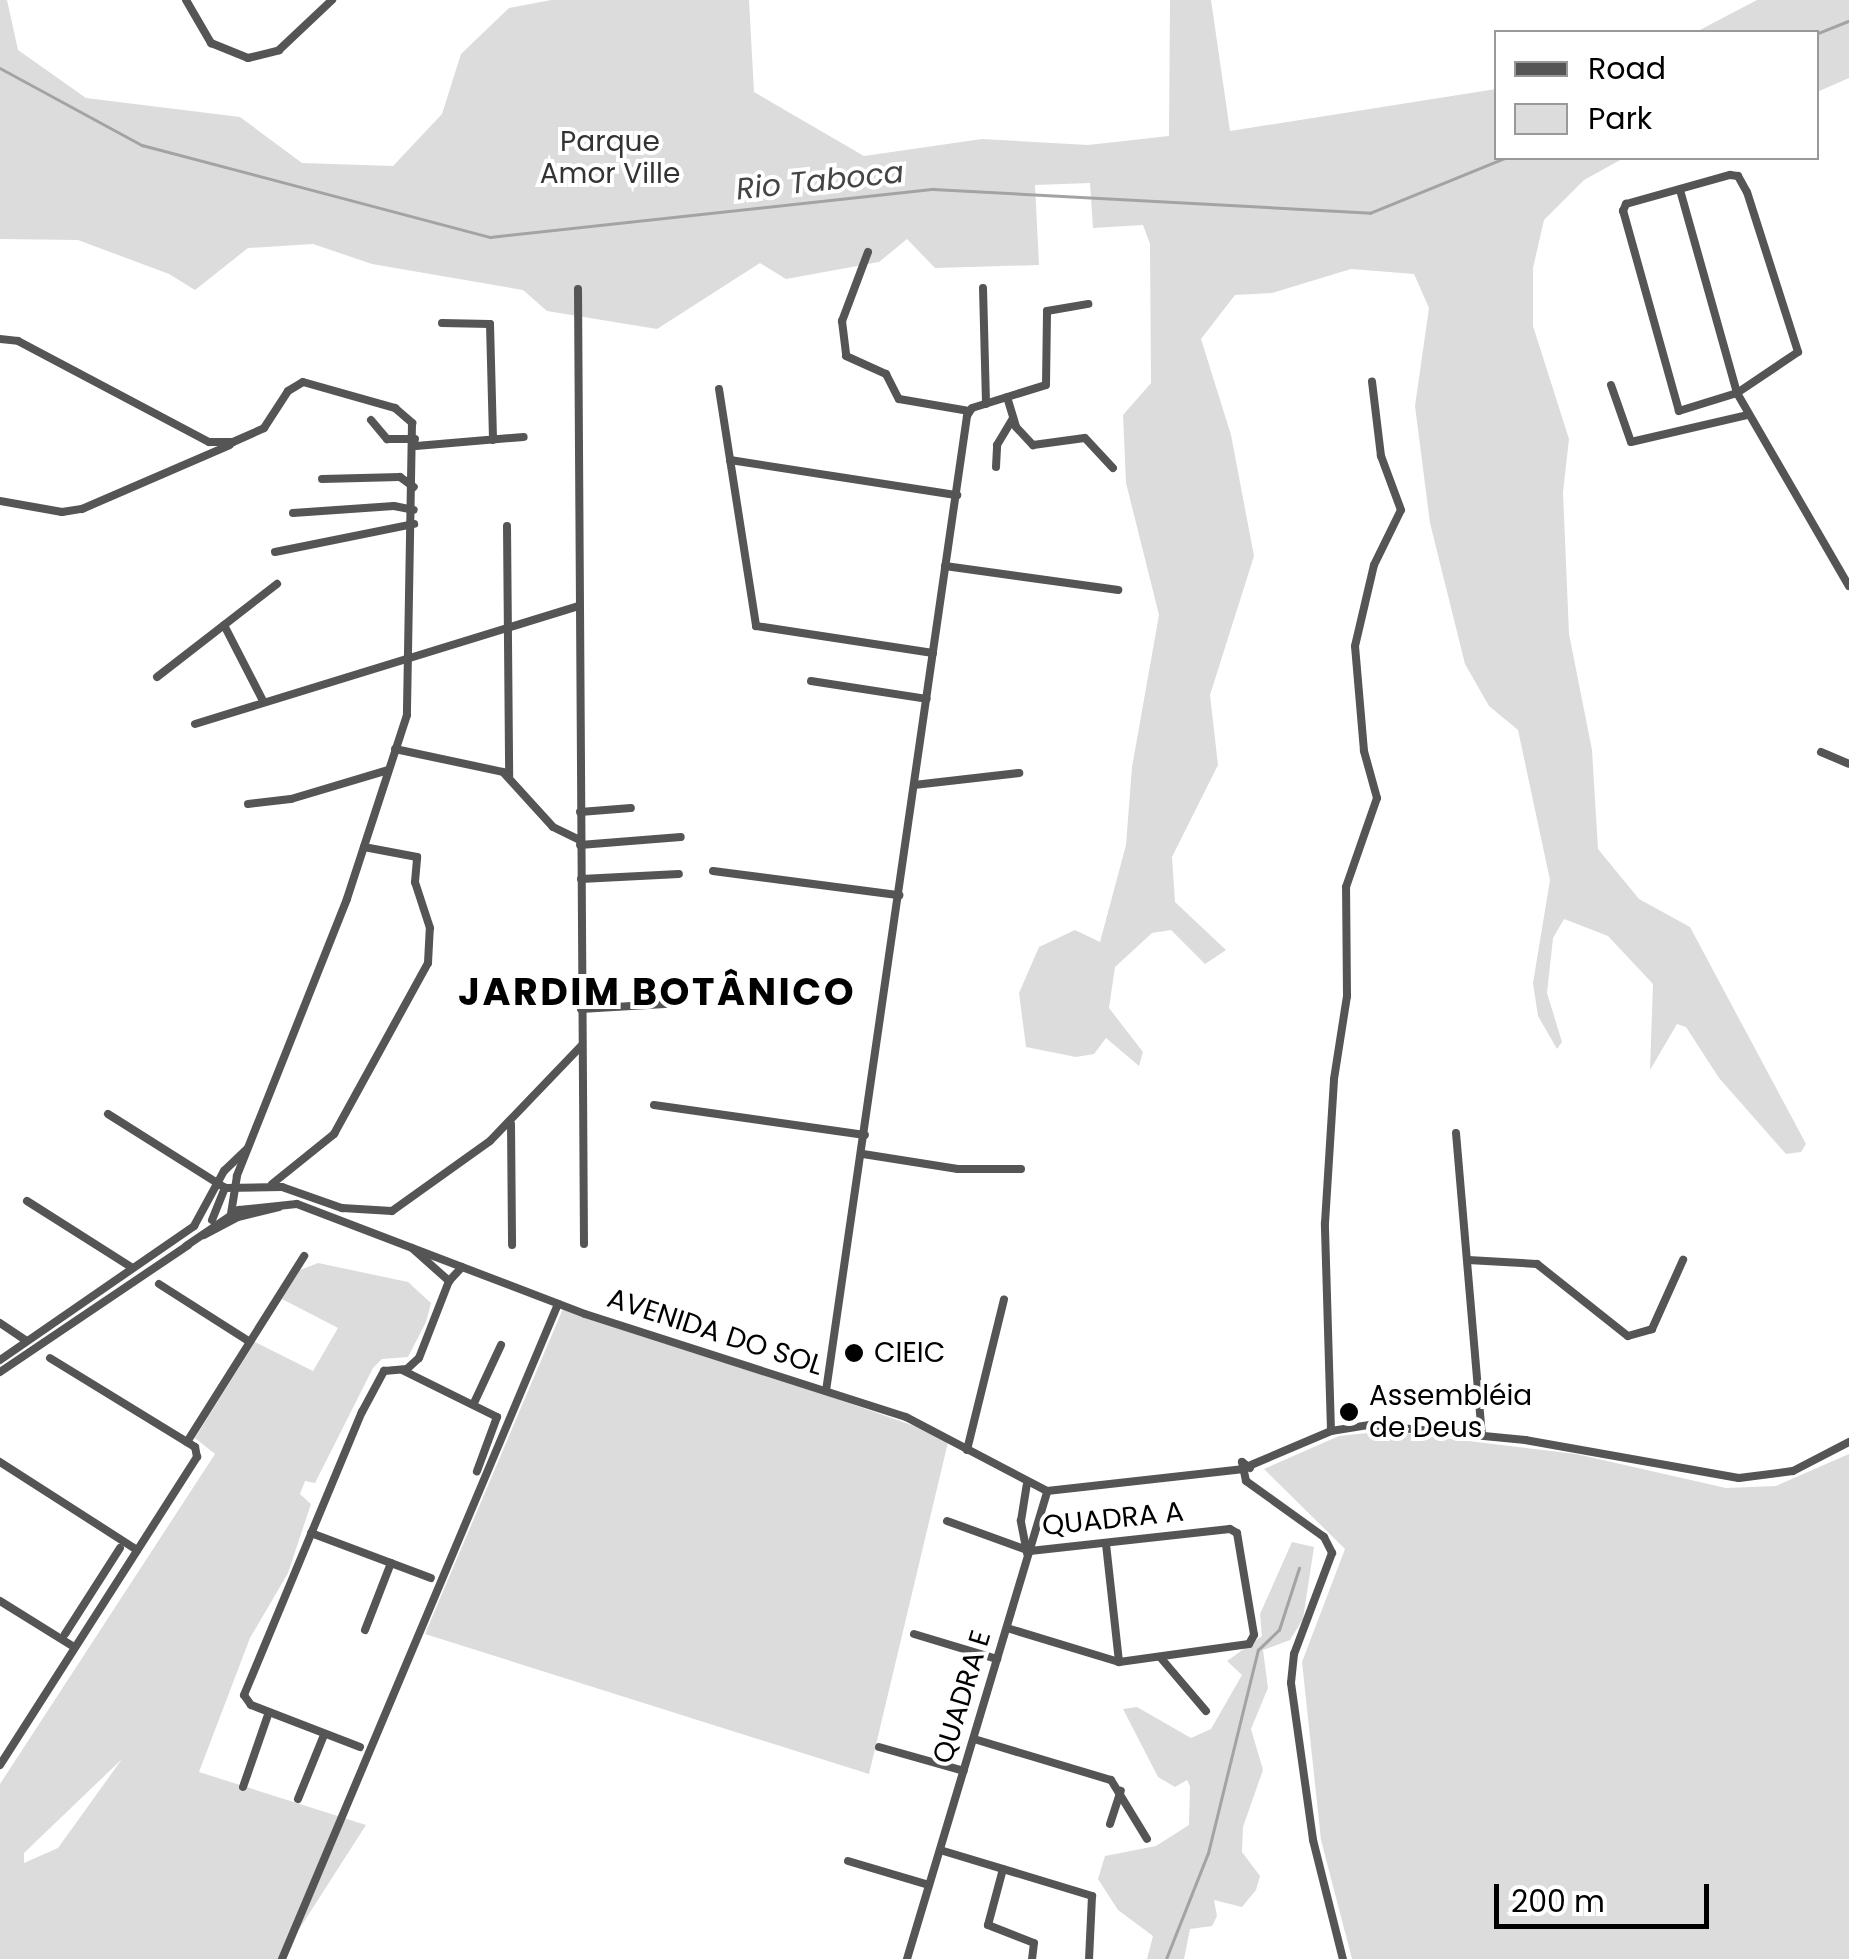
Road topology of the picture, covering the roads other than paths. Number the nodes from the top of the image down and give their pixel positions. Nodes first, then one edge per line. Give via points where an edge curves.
1 (186, 0) edge
2 (332, 0) edge
3 (1680, 190) junction
4 (868, 252) dead end
5 (983, 288) dead end
6 (578, 289) dead end
7 (1088, 304) dead end
8 (442, 323) dead end
9 (0, 340) edge
10 (1372, 382) dead end
11 (1611, 386) dead end
12 (719, 390) dead end
13 (1737, 393) junction
14 (1007, 397) junction
15 (986, 404) junction
16 (969, 411) junction
17 (1748, 415) junction
18 (1013, 418) junction
19 (371, 420) dead end
20 (524, 437) dead end
21 (415, 440) junction
22 (493, 440) junction
23 (234, 442) junction
24 (730, 460) junction
25 (996, 467) dead end
26 (1113, 468) dead end
27 (322, 479) dead end
28 (415, 487) junction
29 (957, 495) junction
30 (0, 502) edge
31 (414, 510) junction
32 (294, 513) dead end
33 (414, 524) junction
34 (507, 526) dead end
35 (275, 552) dead end
36 (946, 566) junction
37 (277, 584) dead end
38 (1849, 586) edge
39 (1118, 590) dead end
40 (578, 606) junction
41 (224, 624) junction
42 (508, 628) junction
43 (933, 652) junction
44 (410, 658) junction
45 (157, 676) dead end
46 (810, 680) dead end
47 (926, 699) junction
48 (262, 702) junction
49 (195, 724) dead end
50 (395, 749) junction
51 (1821, 752) dead end
52 (1849, 764) edge
53 (388, 770) junction
54 (1019, 773) dead end
55 (509, 776) junction
56 (914, 785) junction
57 (248, 804) dead end
58 (632, 808) dead end
59 (580, 812) junction
60 (681, 837) dead end
61 (580, 842) junction
62 (364, 847) junction
63 (714, 871) dead end
64 (679, 874) dead end
65 (580, 879) junction
66 (900, 895) junction
67 (665, 1004) dead end
68 (581, 1008) junction
69 (580, 1046) junction
70 (654, 1105) dead end
71 (108, 1114) dead end
72 (511, 1123) junction
73 (1456, 1133) dead end
74 (865, 1135) junction
75 (247, 1149) junction
76 (863, 1154) junction
77 (226, 1168) junction
78 (1021, 1169) dead end
79 (237, 1176) junction
80 (268, 1187) junction
81 (229, 1188) junction
82 (224, 1201) junction
83 (27, 1202) dead end
84 (235, 1215) junction
85 (208, 1226) junction
86 (408, 1244) junction
87 (512, 1244) dead end
88 (584, 1244) dead end
89 (186, 1246) junction
90 (304, 1256) dead end
91 (1468, 1260) junction
92 (1682, 1260) dead end
93 (462, 1267) junction
94 (131, 1268) junction
95 (449, 1282) junction
96 (159, 1284) dead end
97 (1004, 1299) dead end
98 (558, 1304) junction
99 (0, 1323) edge
100 (27, 1340) junction
101 (247, 1340) junction
102 (501, 1345) dead end
103 (50, 1358) dead end
104 (0, 1360) edge
105 (402, 1370) junction
106 (0, 1372) edge
107 (826, 1391) junction
108 (474, 1404) junction
109 (1331, 1431) junction
110 (1482, 1434) junction
111 (187, 1442) junction
112 (1849, 1442) edge
113 (968, 1450) junction
114 (0, 1462) edge
115 (1246, 1465) junction
116 (477, 1471) dead end
117 (1027, 1484) junction
118 (1047, 1491) junction
119 (947, 1521) dead end
120 (311, 1533) junction
121 (1106, 1544) junction
122 (120, 1548) dead end
123 (138, 1550) junction
124 (1028, 1552) junction
125 (391, 1563) junction
126 (431, 1578) dead end
127 (92, 1590) junction
128 (108, 1599) junction
129 (0, 1601) edge
130 (1006, 1628) junction
131 (365, 1630) dead end
132 (65, 1634) dead end
133 (914, 1634) dead end
134 (74, 1646) junction
135 (1160, 1657) junction
136 (997, 1660) junction
137 (1119, 1662) junction
138 (268, 1712) junction
139 (1206, 1712) dead end
140 (324, 1735) junction
141 (0, 1740) edge
142 (974, 1740) junction
143 (12, 1747) junction
144 (360, 1747) dead end
145 (879, 1747) dead end
146 (0, 1766) edge
147 (964, 1771) junction
148 (243, 1786) dead end
149 (1121, 1792) junction
150 (298, 1799) dead end
151 (1110, 1824) dead end
152 (1147, 1839) dead end
153 (940, 1850) junction
154 (848, 1860) dead end
155 (1002, 1869) junction
156 (928, 1886) junction
157 (282, 1959) edge
158 (907, 1959) edge
159 (1032, 1959) edge
160 (1089, 1959) edge
161 (1343, 1959) edge

1 - 2 street via 211,43 248,58 278,50
3 - 13 street
3 - 13 street via 1738,176 1797,346 1792,362 1748,380
3 - 13 street via 1623,210 1672,398 1685,411
4 - 16 street via 842,321 846,356 886,374 899,398
5 - 15 street
6 - 40 street
7 - 14 street via 1049,309 1049,380
8 - 22 street via 490,324
9 - 23 street via 18,340 200,439
10 - 109 street via 1381,456 1401,510 1374,565 1355,646 1364,751 1377,798 1346,888 1347,996 1329,1123 1325,1223
11 - 17 street via 1630,442
12 - 24 street
13 - 17 street
14 - 15 street
14 - 18 street
15 - 16 street
16 - 29 street
17 - 38 street
18 - 25 street via 997,445
18 - 26 street via 1033,446 1085,438
19 - 21 street via 388,439
20 - 22 street
21 - 22 street
21 - 23 street via 410,418 395,408 322,383 294,385 264,428
21 - 28 street
23 - 30 street via 82,509
24 - 29 street
24 - 43 street via 756,626
27 - 28 street via 400,477
28 - 31 street
29 - 36 street
31 - 32 street
31 - 33 street
33 - 35 street
33 - 44 street
34 - 42 street
36 - 39 street
36 - 43 street
37 - 41 street
40 - 42 street
40 - 59 street
41 - 45 street
41 - 48 street
42 - 44 street
42 - 55 street
43 - 47 street
44 - 48 street
44 - 50 street via 406,715
46 - 47 street
47 - 56 street
48 - 49 street
50 - 53 street
50 - 55 street
51 - 52 street
53 - 57 street via 291,800
53 - 62 street
54 - 56 street
55 - 61 street via 553,828
56 - 66 street
58 - 59 street
59 - 61 street
60 - 61 street
61 - 65 street
62 - 75 street
62 - 80 street via 417,857 414,882 430,928 428,962 334,1134
63 - 66 street
64 - 65 street
65 - 68 street
66 - 74 street
67 - 68 street
68 - 69 street
69 - 72 street
69 - 88 street
70 - 74 street
71 - 81 street
72 - 80 street via 392,1211 342,1208
72 - 87 street
73 - 91 street
74 - 76 street
75 - 77 street
75 - 79 street
76 - 78 street via 958,1169
76 - 107 street
77 - 79 street
77 - 81 street
79 - 81 street
80 - 81 street
81 - 82 street
81 - 84 street
81 - 94 street via 194,1226
82 - 84 street
82 - 85 street
83 - 94 street
84 - 85 street, AVENIDA DO SOL
84 - 86 street, AVENIDA DO SOL via 308,1206
84 - 89 street, AVENIDA DO SOL
85 - 89 street, AVENIDA DO SOL
86 - 93 street, AVENIDA DO SOL
86 - 95 street
89 - 106 street, AVENIDA DO SOL
90 - 101 street
91 - 92 street via 1537,1264 1628,1336 1652,1329
91 - 110 street
93 - 95 street
93 - 98 street, AVENIDA DO SOL
94 - 100 street
95 - 105 street via 419,1358
96 - 101 street
97 - 113 street
98 - 107 street, AVENIDA DO SOL
98 - 157 street
99 - 100 street
100 - 104 street
101 - 111 street
102 - 108 street
103 - 111 street
105 - 108 street
105 - 120 street via 380,1377
107 - 113 street, AVENIDA DO SOL via 906,1417
108 - 116 street via 493,1412 497,1424
109 - 110 street, AVENIDA DO SOL via 1390,1425
109 - 115 street, AVENIDA DO SOL
110 - 112 street, AVENIDA DO SOL via 1739,1478 1793,1471
111 - 123 street via 196,1457
113 - 117 street, AVENIDA DO SOL
114 - 123 street
115 - 118 street, AVENIDA DO SOL
115 - 161 street via 1246,1481 1324,1536 1332,1553 1294,1654 1291,1683 1313,1840
117 - 118 street, AVENIDA DO SOL
117 - 124 street via 1021,1521
118 - 124 street, QUADRA E
119 - 124 street, QUADRA A
120 - 125 street
120 - 138 street via 244,1695
121 - 124 street, QUADRA A
121 - 135 street, QUADRA A via 1230,1528 1237,1534 1253,1640
121 - 137 street
122 - 127 street
123 - 128 street
124 - 130 street, QUADRA E
125 - 126 street
125 - 131 street
127 - 128 street
127 - 132 street
128 - 134 street
129 - 134 street
130 - 136 street, QUADRA E
130 - 137 street
133 - 136 street
134 - 143 street
135 - 137 street
135 - 139 street
136 - 142 street, QUADRA E
138 - 140 street
138 - 148 street
140 - 144 street
140 - 150 street
141 - 143 street
142 - 147 street, QUADRA E
142 - 149 street via 1111,1780
143 - 146 street
145 - 147 street
147 - 153 street, QUADRA E
149 - 151 street
149 - 152 street
153 - 155 street
153 - 156 street, QUADRA E
154 - 156 street
155 - 159 street via 988,1924 1034,1944
155 - 160 street via 1092,1896
156 - 158 street, QUADRA E

